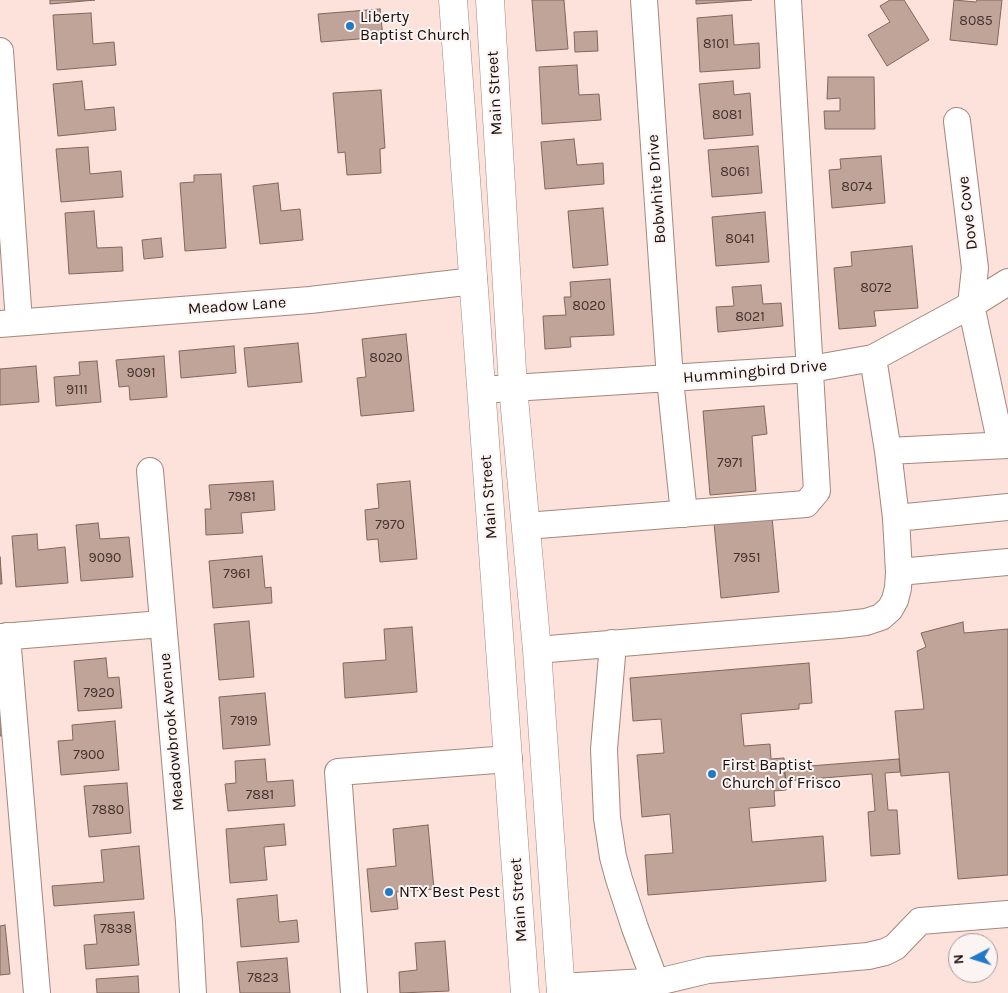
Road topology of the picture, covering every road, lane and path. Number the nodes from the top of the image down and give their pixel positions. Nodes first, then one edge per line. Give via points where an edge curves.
1 (453, 0) edge
2 (490, 0) edge
3 (644, 0) edge
4 (788, 0) edge
5 (0, 51) edge
6 (957, 122) dead end
7 (474, 281) junction
8 (1008, 282) edge
9 (971, 305) junction
10 (10, 323) edge
11 (872, 358) junction
12 (811, 369) junction
13 (670, 379) junction
14 (513, 386) junction
15 (481, 390) junction
16 (1004, 445) edge
17 (888, 451) junction
18 (150, 471) dead end
19 (1008, 507) edge
20 (684, 514) junction
21 (896, 518) junction
22 (526, 526) junction
23 (1008, 562) edge
24 (899, 572) junction
25 (162, 624) junction
26 (4, 637) edge
27 (612, 643) junction
28 (537, 650) junction
29 (501, 653) junction
30 (544, 756) junction
31 (509, 759) junction
32 (10, 794) edge
33 (1008, 914) edge
34 (655, 981) junction
35 (560, 990) edge
36 (525, 992) edge
37 (37, 993) edge
38 (193, 993) edge
39 (354, 993) edge

1 - 7 main road, Main Street
2 - 14 main road, Main Street
3 - 13 street, Bobwhite Drive
4 - 12 street
5 - 10 street
6 - 9 street, Dove Cove via 974,268
7 - 10 street, Meadow Lane via 310,300
7 - 15 main road, Main Street
8 - 9 street, Hummingbird Drive
9 - 11 street, Hummingbird Drive
9 - 16 street, Dove Cove
11 - 12 street, Hummingbird Drive
11 - 17 street
12 - 13 street, Hummingbird Drive
12 - 20 street via 817,492 806,504
13 - 14 street, Hummingbird Drive
13 - 20 street, Bobwhite Drive
14 - 15 street, Hummingbird Drive
14 - 22 main road, Main Street
15 - 29 main road, Main Street
16 - 17 street
17 - 21 street
18 - 25 street, Meadowbrook Avenue
19 - 21 street
20 - 22 street
21 - 24 street
22 - 28 main road, Main Street
23 - 24 street
24 - 27 street via 895,600 886,613 872,620
25 - 26 street
25 - 38 street, Meadowbrook Avenue
26 - 32 street
27 - 28 street
27 - 34 street via 604,749 607,818 619,879
28 - 29 main road
28 - 30 main road, Main Street
29 - 31 main road, Main Street
30 - 31 main road
30 - 35 main road, Main Street
31 - 36 main road, Main Street
31 - 39 street via 338,772
32 - 37 street
33 - 34 street via 920,921 895,947 868,956 708,970
34 - 35 street
35 - 36 main road

